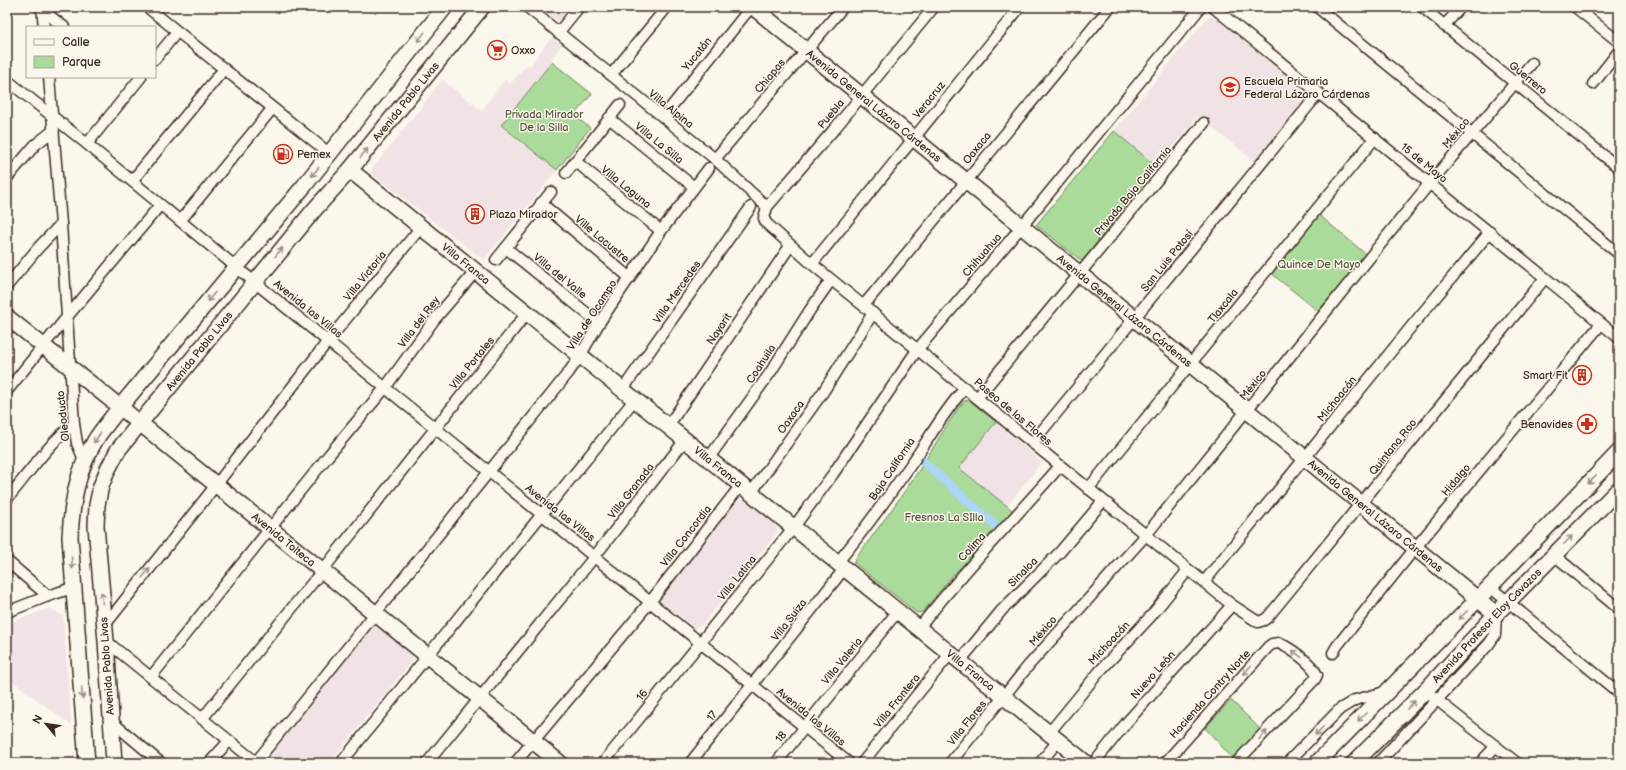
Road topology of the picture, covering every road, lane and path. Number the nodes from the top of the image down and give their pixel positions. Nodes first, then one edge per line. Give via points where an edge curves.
1 (147, 7) edge
2 (445, 7) edge
3 (482, 7) edge
4 (527, 7) edge
5 (578, 7) edge
6 (667, 7) edge
7 (752, 7) edge
8 (843, 7) edge
9 (934, 7) edge
10 (1020, 7) edge
11 (1110, 7) edge
12 (1201, 7) edge
13 (1213, 7) edge
14 (1317, 7) edge
15 (1422, 7) edge
16 (1461, 7) edge
17 (1576, 7) edge
18 (42, 9) edge
19 (44, 26) edge
20 (63, 26) edge
21 (1444, 26) junction
22 (177, 32) junction
23 (558, 32) junction
24 (1619, 42) edge
25 (806, 51) junction
26 (1619, 51) edge
27 (156, 58) edge
28 (1532, 63) dead end
29 (224, 69) junction
30 (611, 75) junction
31 (49, 78) edge
32 (7, 80) edge
33 (138, 80) edge
34 (1514, 83) junction
35 (1593, 84) dead end
36 (1319, 93) junction
37 (861, 96) junction
38 (620, 105) dead end
39 (272, 109) junction
40 (53, 116) junction
41 (663, 117) junction
42 (609, 118) junction
43 (1204, 123) dead end
44 (54, 130) junction
45 (1471, 134) junction
46 (1375, 138) junction
47 (914, 139) junction
48 (87, 144) junction
49 (330, 154) junction
50 (575, 161) junction
51 (712, 164) junction
52 (1619, 168) edge
53 (350, 170) junction
54 (566, 173) dead end
55 (7, 178) edge
56 (132, 181) junction
57 (966, 181) junction
58 (1429, 184) junction
59 (694, 187) junction
60 (551, 192) dead end
61 (541, 204) junction
62 (160, 205) junction
63 (767, 207) junction
64 (751, 208) dead end
65 (764, 218) joint
66 (180, 221) junction
67 (62, 224) junction
68 (1022, 226) junction
69 (421, 227) junction
70 (661, 232) junction
71 (1490, 232) junction
72 (790, 246) junction
73 (506, 248) junction
74 (1619, 254) edge
75 (496, 260) dead end
76 (812, 264) junction
77 (236, 267) junction
78 (475, 272) junction
79 (1079, 274) junction
80 (630, 278) junction
81 (1545, 278) junction
82 (831, 280) junction
83 (254, 282) junction
84 (7, 286) edge
85 (864, 305) junction
86 (527, 313) junction
87 (873, 313) junction
88 (68, 316) junction
89 (7, 317) edge
90 (1135, 318) junction
91 (599, 323) junction
92 (1601, 324) junction
93 (1619, 338) edge
94 (328, 341) junction
95 (43, 346) junction
96 (917, 350) junction
97 (580, 356) junction
98 (1191, 364) junction
99 (70, 367) junction
100 (385, 388) junction
101 (965, 388) junction
102 (623, 389) junction
103 (7, 391) edge
104 (977, 398) junction
105 (635, 399) junction
106 (120, 407) junction
107 (1247, 411) junction
108 (140, 423) junction
109 (74, 424) junction
110 (668, 426) junction
111 (435, 428) junction
112 (685, 440) junction
113 (1032, 443) junction
114 (1619, 452) edge
115 (1304, 457) junction
116 (708, 459) junction
117 (84, 460) junction
118 (1060, 466) junction
119 (488, 471) junction
120 (216, 485) junction
121 (746, 489) junction
122 (1088, 489) junction
123 (1619, 489) edge
124 (7, 499) edge
125 (1103, 501) junction
126 (1362, 504) junction
127 (542, 514) junction
128 (270, 528) junction
129 (793, 528) junction
130 (1146, 535) junction
131 (1416, 547) junction
132 (1554, 555) junction
133 (595, 556) junction
134 (7, 561) edge
135 (841, 566) junction
136 (1188, 570) junction
137 (322, 571) junction
138 (1204, 582) junction
139 (75, 587) junction
140 (1490, 587) junction
141 (48, 596) junction
142 (1478, 599) junction
143 (650, 602) junction
144 (1508, 602) junction
145 (1232, 605) junction
146 (1619, 608) edge
147 (898, 611) junction
148 (7, 612) edge
149 (375, 614) junction
150 (1496, 614) junction
151 (1254, 620) joint
152 (105, 625) junction
153 (919, 628) junction
154 (106, 641) junction
155 (699, 643) junction
156 (1333, 653) dead end
157 (427, 656) junction
158 (955, 657) junction
159 (151, 677) junction
160 (752, 685) junction
161 (1426, 690) junction
162 (1387, 692) junction
163 (1619, 693) edge
164 (1003, 697) junction
165 (479, 698) junction
166 (1438, 700) junction
167 (202, 719) junction
168 (111, 721) junction
169 (804, 727) junction
170 (1054, 737) junction
171 (229, 740) junction
172 (533, 742) junction
173 (1496, 746) junction
174 (256, 762) edge
175 (87, 763) edge
176 (114, 763) edge
177 (161, 763) edge
178 (209, 763) edge
179 (341, 763) edge
180 (427, 763) edge
181 (515, 763) edge
182 (560, 763) edge
183 (603, 763) edge
184 (690, 763) edge
185 (776, 763) edge
186 (849, 763) edge
187 (862, 763) edge
188 (950, 763) edge
189 (1040, 763) edge
190 (1086, 763) edge
191 (1094, 763) edge
192 (1164, 763) edge
193 (1236, 763) edge
194 (1288, 763) edge
195 (1316, 763) edge
196 (1354, 763) edge
197 (1378, 763) edge
198 (1480, 763) edge
199 (1517, 763) edge

1 - 22 street
2 -> 49 street
53 -> 3 street, Avenida Pablo Livas
4 - 23 street, Villa Alpina
5 - 23 street
6 - 30 street
7 - 25 street, Avenida General Lázaro Cárdenas
7 - 41 street, Yucatán
8 - 25 street, Chiapas
9 - 37 street, Puebla
10 - 47 street, Veracruz
11 - 57 street, Oaxaca
12 - 68 street, Chihuahua
13 - 36 street, 15 de Mayo
14 - 45 street
15 - 21 street, Guerrero
16 - 21 street
17 - 24 street
18 - 19 street
18 - 20 street
21 - 34 street, Guerrero
22 - 27 street
22 - 29 street
23 - 30 street, Villa Alpina
25 - 37 street, Avenida General Lázaro Cárdenas
25 - 51 street, Chiapas
26 - 35 street
28 - 34 street, México
29 - 39 street
29 - 56 street
30 - 41 street, Villa Alpina
31 - 40 street, Oleoducto
32 - 40 street
33 - 48 street
34 - 45 street, México
34 - 52 street, Guerrero
36 - 46 street, 15 de Mayo
36 - 90 street, San Luis Potosí
37 - 47 street, Avenida General Lázaro Cárdenas
37 - 63 street, Puebla
38 - 42 street
39 - 49 street
39 - 66 street
40 - 44 street, Oleoducto
40 - 48 street
41 - 51 street, Villa Alpina
42 - 50 street
42 - 59 street, Villa La Silla
43 - 79 street, Privada Baja California
44 - 55 street via 35,145
44 - 67 street, Oleoducto
45 - 58 street, México
45 - 74 street
46 - 58 street, 15 de Mayo
46 - 98 street, Tlaxcala
47 - 57 street, Avenida General Lázaro Cárdenas
47 - 76 street, Veracruz
48 - 56 street
49 -> 77 street
50 - 54 street
50 - 70 street, Villa Laguna
51 - 59 street, Villa de Ocampo
51 - 63 street, Villa Alpina
53 - 69 street, Villa Franca
83 -> 53 street, Avenida Pablo Livas
56 - 62 street
57 - 68 street, Avenida General Lázaro Cárdenas
57 - 85 street, Oaxaca
58 - 71 street, 15 de Mayo
58 - 107 street, México
59 - 70 street, Villa de Ocampo
60 - 61 street
61 - 73 street
61 - 80 street, Ville Lacustre
62 - 66 street
62 - 88 street
63 - 65 street, Puebla
64 - 102 street, Villa Mercedes
65 - 72 street, Paseo de las Flores
66 - 77 street
67 - 84 street
67 - 88 street, Oleoducto
68 - 79 street, Avenida General Lázaro Cárdenas
68 - 96 street, Chihuahua
69 - 78 street, Villa Franca
69 - 94 street, Villa Victoria
70 - 80 street, Villa de Ocampo
71 - 81 street, 15 de Mayo
71 - 115 street, Michoacán
72 - 76 street, Paseo de las Flores
72 - 110 street, Nayarit
73 - 75 street
73 - 91 street, Villa del Valle
76 - 82 street, Paseo de las Flores
77 - 83 street
77 -> 106 street
78 - 86 street, Villa Franca
78 - 100 street, Villa del Rey via 434,320
79 - 90 street, Avenida General Lázaro Cárdenas
79 - 104 street
80 - 91 street, Villa de Ocampo
81 - 92 street, 15 de Mayo
81 - 126 street, Quintana Roo
82 - 85 street, Paseo de las Flores
82 - 116 street, Coahuila via 759,389
83 - 94 street, Avenida las Villas
83 - 108 street, Avenida Pablo Livas
85 - 87 street, Paseo de las Flores
86 - 97 street, Villa Franca
86 - 111 street, Villa Portales
87 - 96 street, Paseo de las Flores
87 - 121 street, Oaxaca via 823,392
88 - 95 street
88 - 99 street, Oleoducto
89 - 95 street, Avenida Tolteca
90 - 98 street, Avenida General Lázaro Cárdenas
90 - 113 street, San Luis Potosí
91 - 97 street, Villa de Ocampo
92 - 93 street, 15 de Mayo
92 - 131 street, Hidalgo
94 - 100 street, Avenida las Villas
94 - 120 street, Villa Victoria
95 - 99 street, Avenida Tolteca
95 - 103 street
96 - 101 street, Paseo de las Flores
96 - 129 street, Chihuahua
97 - 102 street, Villa Franca
97 - 119 street, Villa de Ocampo
98 - 107 street, Avenida General Lázaro Cárdenas
98 - 122 street, Tlaxcala
99 - 106 street, Avenida Tolteca
99 - 109 street, Oleoducto
100 - 111 street, Avenida las Villas
100 - 128 street, Villa del Rey
101 - 104 street, Paseo de las Flores
101 - 135 street, Baja California via 943,414
102 - 105 street, Villa Franca
104 - 113 street, Paseo de las Flores
105 - 110 street, Villa Franca
105 - 127 street
106 - 108 street, Avenida Tolteca
106 -> 117 street via 96,438
107 - 115 street, Avenida General Lázaro Cárdenas
107 - 130 street, México
108 - 120 street, Avenida Tolteca
152 -> 108 street, Avenida Pablo Livas via 96,526 97,505 108,469 118,450
109 - 117 street, Oleoducto via 77,443
109 - 124 street via 53,444
110 - 112 street, Villa Franca
111 - 119 street, Avenida las Villas
111 - 137 street, Villa Portales
112 - 116 street, Villa Franca
112 - 133 street, Villa Granada
113 - 118 street, Paseo de las Flores
114 -> 140 street
115 - 126 street, Avenida General Lázaro Cárdenas
115 - 138 street, Michoacán
116 - 121 street, Villa Franca
117 -> 139 street via 72,508 70,537
118 - 122 street, Paseo de las Flores
118 - 153 street, Colima via 961,576
119 - 127 street, Avenida las Villas
119 - 149 street, Villa de Ocampo
120 - 128 street, Avenida Tolteca
152 -> 120 street, Villa Victoria
121 - 129 street, Villa Franca
121 - 143 street, Villa Concordia
122 - 125 street, Paseo de las Flores
132 -> 123 street, Avenida Profesor Eloy Cavazos
125 - 130 street, Paseo de las Flores
125 - 158 street, Sinaloa via 1060,552
126 - 131 street, Avenida General Lázaro Cárdenas
126 - 151 street, Quintana Roo via 1268,617 1261,622
127 - 133 street, Avenida las Villas
127 - 157 street
128 - 137 street, Avenida Tolteca
128 - 159 street, Villa del Rey
129 - 135 street, Villa Franca
129 - 155 street, Villa Latina
130 - 136 street, Paseo de las Flores
130 - 164 street, México
131 - 142 street, Avenida General Lázaro Cárdenas
131 - 156 street, Hidalgo
132 - 144 street, Avenida Profesor Eloy Cavazos
132 - 146 street
133 - 143 street, Avenida las Villas
133 - 165 street, Villa Granada
134 - 141 street
135 - 147 street, Villa Franca
135 - 160 street, Villa Suiza
136 - 138 street, Paseo de las Flores
136 - 170 street, Michoacán via 1151,616 1099,672
137 - 149 street, Avenida Tolteca
137 - 167 street, Villa Portales
138 - 145 street, Paseo de las Flores
139 - 141 street
139 -> 175 street
140 - 142 street
140 - 144 street
141 - 148 street
142 - 150 street, Avenida General Lázaro Cárdenas
142 -> 162 street
143 - 155 street, Avenida las Villas
143 - 172 street, Villa Concordia
144 - 150 street, Avenida Profesor Eloy Cavazos
144 - 163 street
145 - 151 street, Paseo de las Flores
145 - 191 street, Nuevo León via 1142,705
147 - 153 street, Villa Franca
147 - 169 street, Villa Valeria
149 - 157 street, Avenida Tolteca
149 - 174 street, Villa de Ocampo
150 - 161 street, Avenida Profesor Eloy Cavazos
150 - 166 street via 1493,639
152 - 154 street, Avenida Pablo Livas
153 - 158 street, Villa Franca
154 - 159 street
154 - 168 street, Avenida Pablo Livas
155 - 160 street, Avenida las Villas
155 - 183 street, 16
157 - 165 street, Avenida Tolteca
157 - 179 street
158 - 164 street, Villa Franca
158 - 187 street, Villa Frontera
159 - 167 street
160 - 169 street, Avenida las Villas
160 - 184 street, 17
161 - 166 street
196 -> 161 street, Avenida Profesor Eloy Cavazos
162 -> 194 street via 1356,700 1340,708
162 -> 195 street
164 - 170 street, Villa Franca
164 - 188 street, Villa Flores
165 - 172 street, Avenida Tolteca
165 - 180 street, Villa Granada
166 - 173 street
166 - 197 street
167 - 171 street
168 - 176 street, Avenida Pablo Livas
168 - 177 street
169 - 185 street, 18
169 - 186 street, Avenida las Villas
170 - 189 street, Michoacán
170 - 190 street, Villa Franca
171 - 174 street
171 - 178 street
172 - 181 street, Villa Concordia
172 - 182 street, Avenida Tolteca
173 - 198 street
173 - 199 street
193 -> 192 street, Hacienda Contry Norte via 1315,679 1315,670 1285,645 1275,643 1268,648

